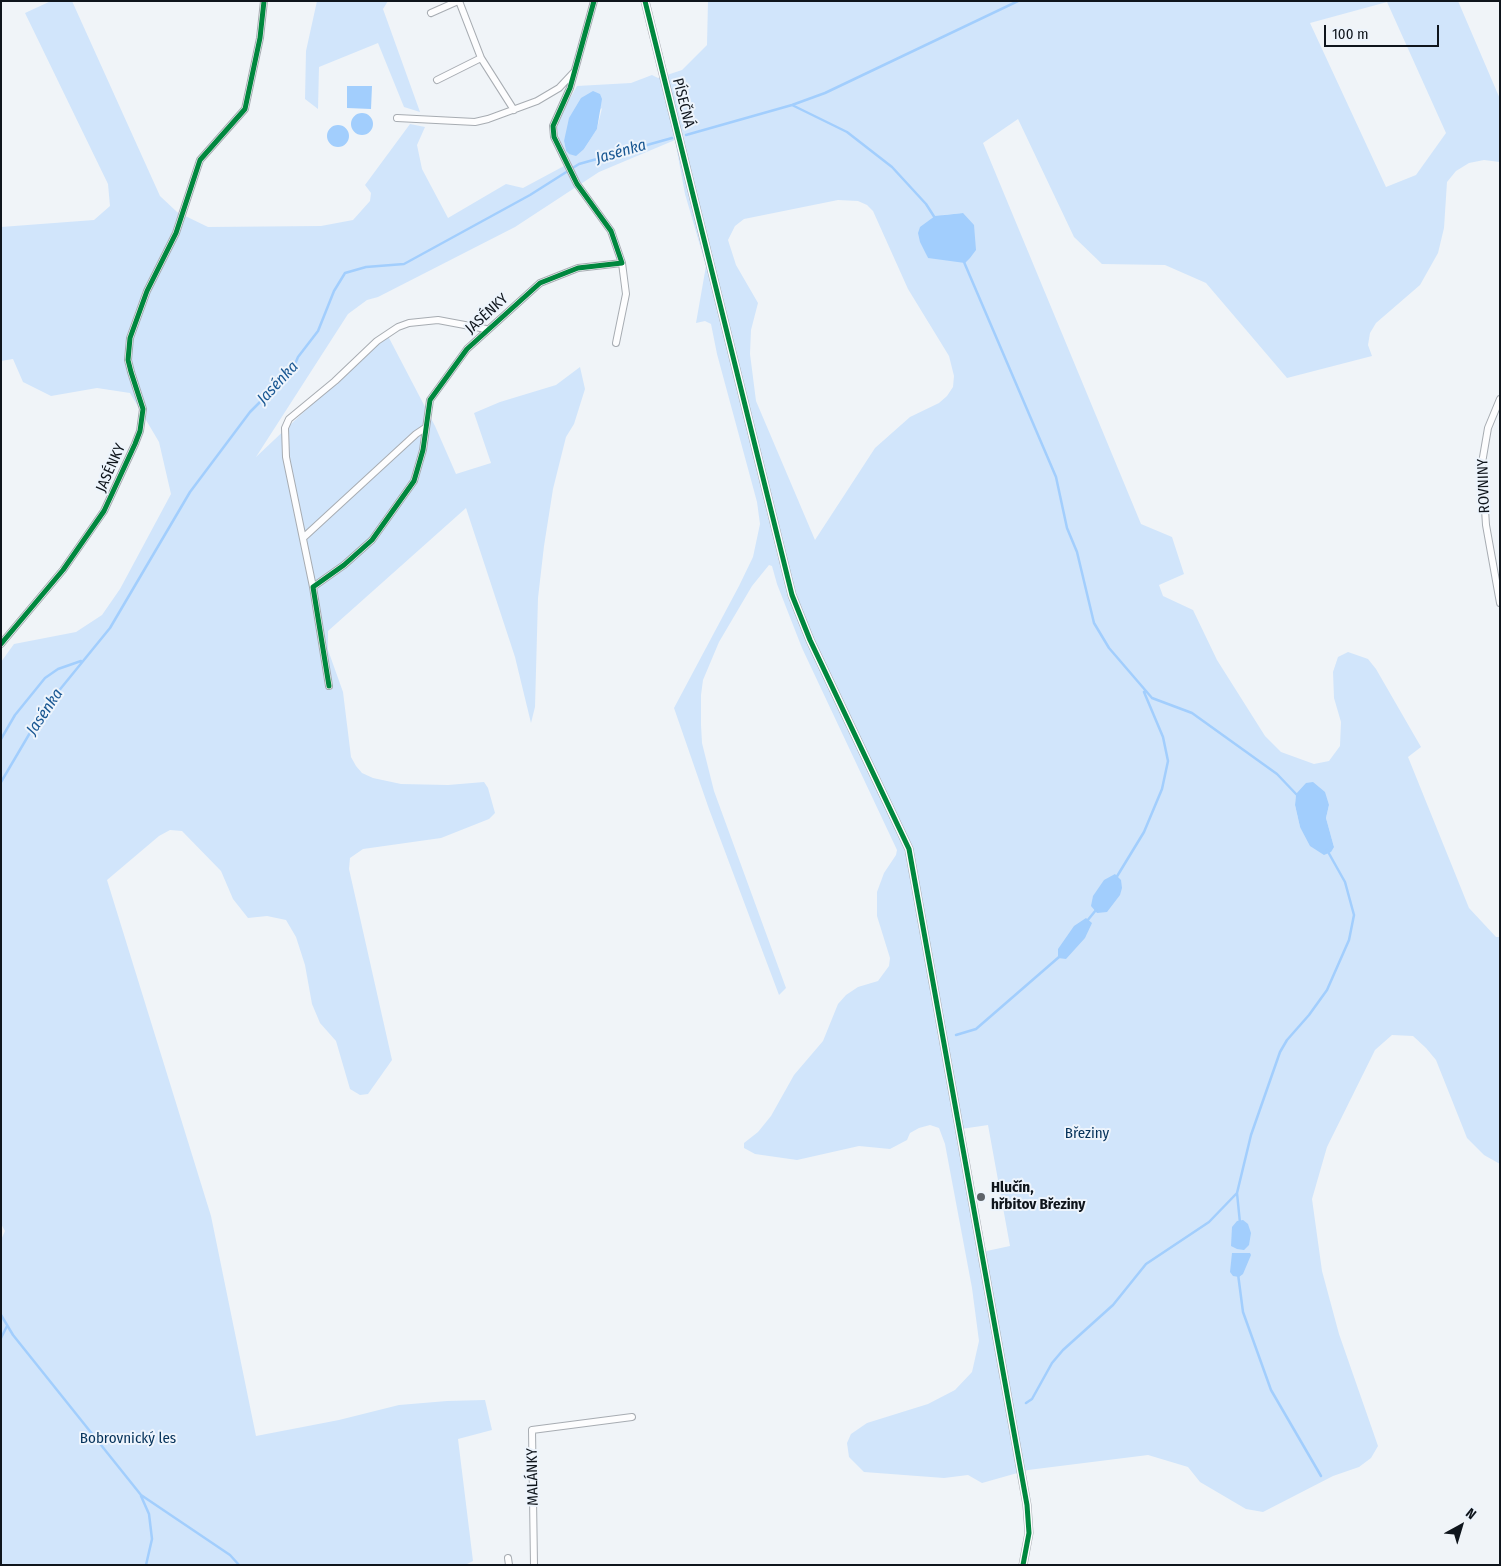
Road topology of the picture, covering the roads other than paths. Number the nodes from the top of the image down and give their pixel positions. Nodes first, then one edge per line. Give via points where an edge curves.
1 (264, 1) edge
2 (458, 1) edge
3 (594, 1) edge
4 (645, 1) edge
5 (431, 13) dead end
6 (481, 58) junction
7 (577, 69) junction
8 (437, 80) dead end
9 (514, 110) junction
10 (397, 118) dead end
11 (622, 263) junction
12 (486, 329) junction
13 (616, 344) dead end
14 (1500, 399) edge
15 (425, 428) junction
16 (303, 538) junction
17 (313, 587) junction
18 (1500, 603) edge
19 (1, 644) edge
20 (329, 686) dead end
21 (632, 1417) dead end
22 (534, 1565) edge
23 (1023, 1565) edge

1 - 19 street, JASÉNKY via 245,109 200,160 176,233 147,290 130,338 130,366 142,409 135,444 104,511 63,570
2 - 5 street
2 - 6 street
3 - 7 street
4 - 23 street, PÍSEČNÁ via 792,594 810,640 909,849 1025,1490 1029,1533
6 - 8 street
6 - 9 street
7 - 9 street via 559,88
7 - 11 street via 555,118 554,137 577,184 611,231
9 - 10 street via 475,122
11 - 12 street, JASÉNKY via 578,268 548,279
11 - 13 street via 626,294
12 - 15 street, JASÉNKY via 467,349 430,400
12 - 16 street, JASÉNKY via 438,320 398,327 377,341 336,381 289,419 286,457
14 - 18 street, ROVNINY via 1488,428 1482,463 1486,525
15 - 16 street
15 - 17 street, JASÉNKY via 423,450 414,481 372,540
16 - 17 street
17 - 20 street
21 - 22 street, MALÁNKY via 532,1430

